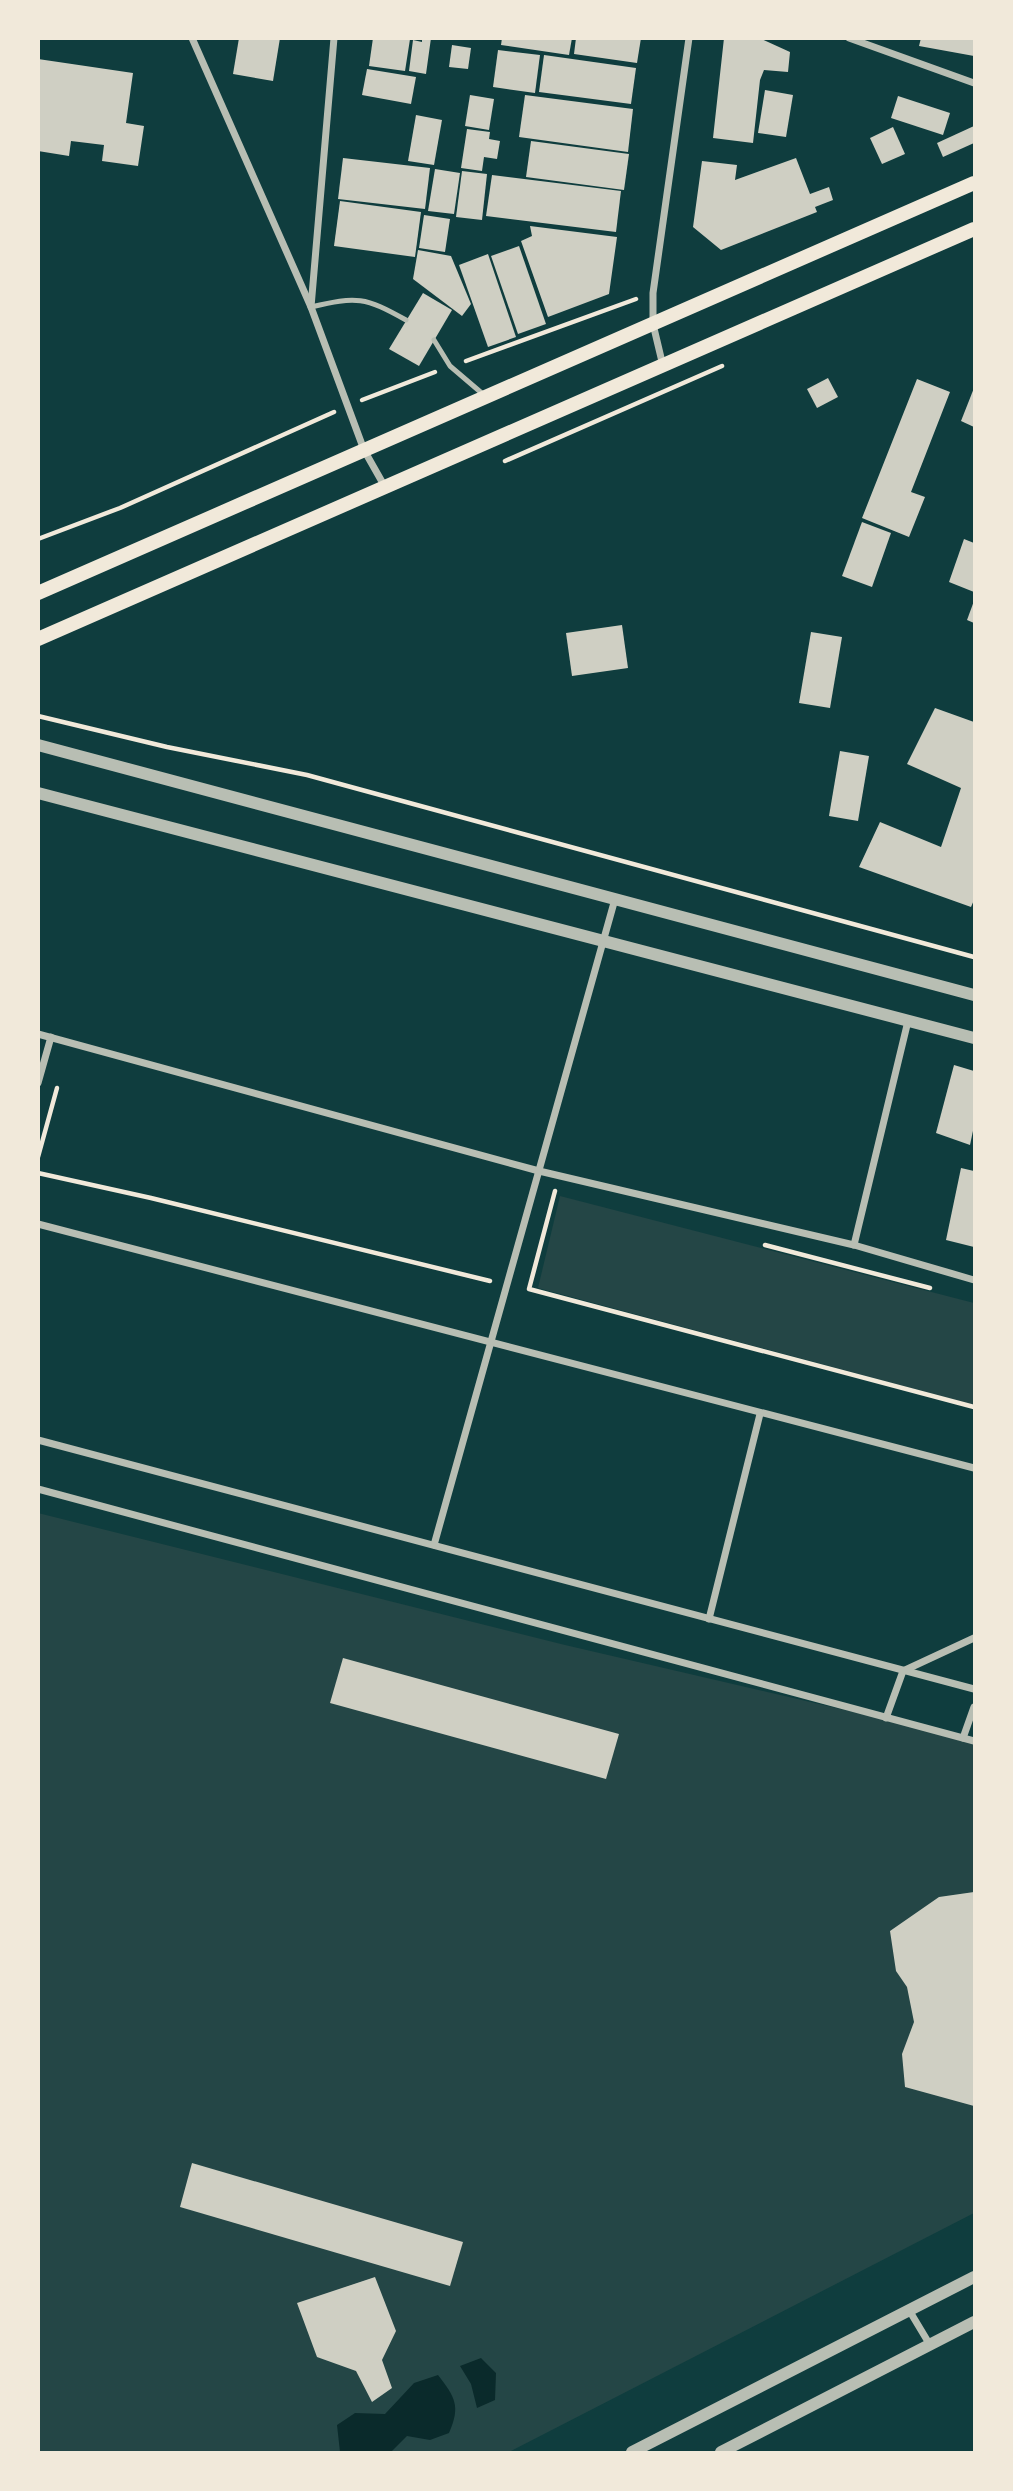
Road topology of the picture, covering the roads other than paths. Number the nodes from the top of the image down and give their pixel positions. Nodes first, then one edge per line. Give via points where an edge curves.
1 (192, 38) edge
2 (334, 38) edge
3 (689, 38) edge
4 (849, 38) edge
5 (975, 83) edge
6 (975, 183) edge
7 (975, 229) edge
8 (311, 307) junction
9 (406, 320) dead end
10 (653, 324) junction
11 (434, 340) dead end
12 (663, 366) junction
13 (486, 397) junction
14 (364, 450) junction
15 (385, 487) junction
16 (38, 593) edge
17 (38, 639) edge
18 (38, 746) edge
19 (38, 793) edge
20 (615, 899) junction
21 (603, 941) junction
22 (975, 995) edge
23 (908, 1021) junction
24 (38, 1034) edge
25 (51, 1037) junction
26 (975, 1038) edge
27 (38, 1083) edge
28 (539, 1171) junction
29 (38, 1224) edge
30 (854, 1245) junction
31 (975, 1280) edge
32 (489, 1342) junction
33 (760, 1414) junction
34 (38, 1440) edge
35 (975, 1468) edge
36 (38, 1489) edge
37 (434, 1545) junction
38 (709, 1619) junction
39 (975, 1638) edge
40 (903, 1671) junction
41 (975, 1689) edge
42 (975, 1707) edge
43 (886, 1717) junction
44 (962, 1738) junction
45 (975, 1741) edge
46 (975, 2277) edge
47 (909, 2310) junction
48 (975, 2322) edge
49 (930, 2345) junction
50 (632, 2452) edge
51 (721, 2452) edge

1 - 8 street
2 - 8 street
3 - 10 street via 653,293
4 - 5 street
6 - 10 main road
7 - 12 main road
8 - 9 lane via 346,299 377,303
8 - 14 street
10 - 12 street
10 - 13 main road
11 - 13 lane via 450,366
12 - 15 main road
13 - 14 main road
14 - 15 street
14 - 16 main road
15 - 17 main road
18 - 20 street
19 - 21 street
20 - 21 street
20 - 22 street
21 - 23 street
21 - 28 street
23 - 26 street
23 - 30 street
24 - 25 street
25 - 27 street
25 - 28 street
28 - 30 street
28 - 32 street
29 - 32 street
30 - 31 street
32 - 33 street
32 - 37 street
33 - 35 street
33 - 38 street
34 - 37 street
36 - 43 street
37 - 38 street
38 - 40 street
39 - 40 street
40 - 41 street
40 - 43 street
42 - 44 street
43 - 44 street
44 - 45 street
46 - 47 street
47 - 49 street
47 - 50 street
48 - 49 street
49 - 51 street

